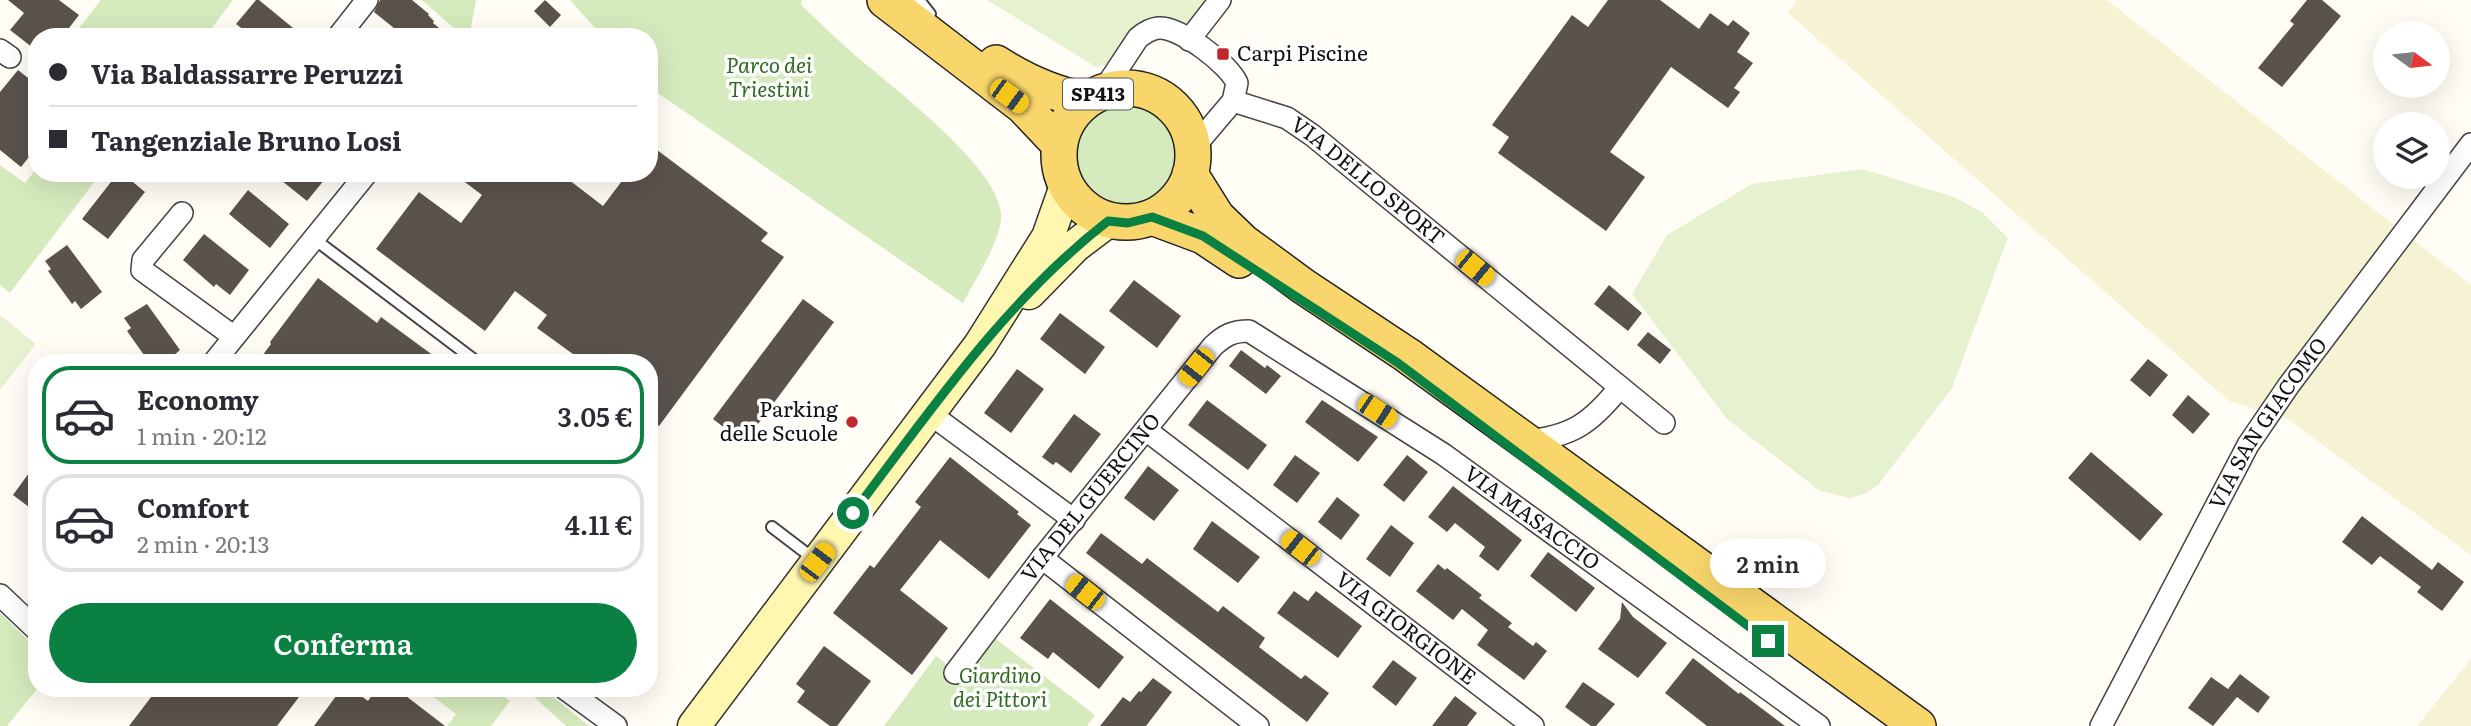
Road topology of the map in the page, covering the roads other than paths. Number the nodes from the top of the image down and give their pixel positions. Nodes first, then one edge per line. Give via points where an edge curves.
1 (367, 0) edge
2 (885, 0) edge
3 (1220, 0) edge
4 (920, 5) edge
5 (345, 28) edge
6 (1189, 40) junction
7 (1094, 96) junction
8 (1233, 101) junction
9 (1059, 144) junction
10 (2471, 144) edge
11 (1192, 161) junction
12 (360, 182) edge
13 (1066, 186) junction
14 (182, 213) dead end
15 (1152, 217) junction
16 (1108, 221) junction
17 (313, 238) junction
18 (1235, 331) joint
19 (233, 336) junction
20 (980, 345) junction
21 (220, 354) edge
22 (225, 354) edge
23 (466, 354) edge
24 (1620, 387) junction
25 (929, 413) junction
26 (1664, 423) dead end
27 (1146, 430) junction
28 (1525, 441) junction
29 (1074, 520) junction
30 (772, 527) dead end
31 (1042, 558) junction
32 (817, 562) junction
33 (0, 594) edge
34 (28, 621) edge
35 (955, 673) dead end
36 (576, 697) edge
37 (2114, 701) junction
38 (1522, 723) edge
39 (616, 726) edge
40 (694, 726) edge
41 (1258, 726) edge
42 (1819, 726) edge
43 (1882, 726) edge
44 (1919, 726) edge
45 (2093, 726) edge
46 (2102, 726) edge

1 - 5 street
2 - 9 main road via 1023,106
3 - 6 street
4 - 7 main road via 1014,75 1059,95
6 - 7 street via 1167,29 1146,32
6 - 8 street via 1234,76
7 - 9 main road, SP413 via 1072,114
7 - 11 main road, SP413 via 1121,87 1161,96 1188,127
8 - 11 street
8 - 24 street, VIA DELLO SPORT via 1287,118 1312,135
9 - 13 main road
10 - 37 street, VIA SAN GIACOMO via 2254,434
11 - 15 main road via 1185,188 1172,205
11 - 28 main road via 1217,217 1243,242
12 - 17 street
13 - 16 main road via 1088,212
13 - 20 street via 1048,237
14 - 19 street via 143,261 142,270
15 - 16 main road via 1128,223
15 - 43 main road via 1203,236 1398,363
16 - 20 street via 1054,267
17 - 19 street
17 - 23 lane
18 - 27 street, VIA DEL GUERCINO via 1213,346
18 - 42 street, VIA MASACCIO via 1250,331 1443,454
19 - 21 street
19 - 22 street
20 - 25 street
24 - 26 street, VIA DELLO SPORT
24 - 28 street via 1585,424 1566,434
25 - 29 street
25 - 32 street
27 - 29 street, VIA DEL GUERCINO
27 - 38 street, VIA GIORGIONE
28 - 44 main road
29 - 31 street, VIA DEL GUERCINO
30 - 32 lane
31 - 35 street, VIA DEL GUERCINO
31 - 41 street
32 - 40 street
33 - 34 street
36 - 39 street
37 - 45 street
37 - 46 street

